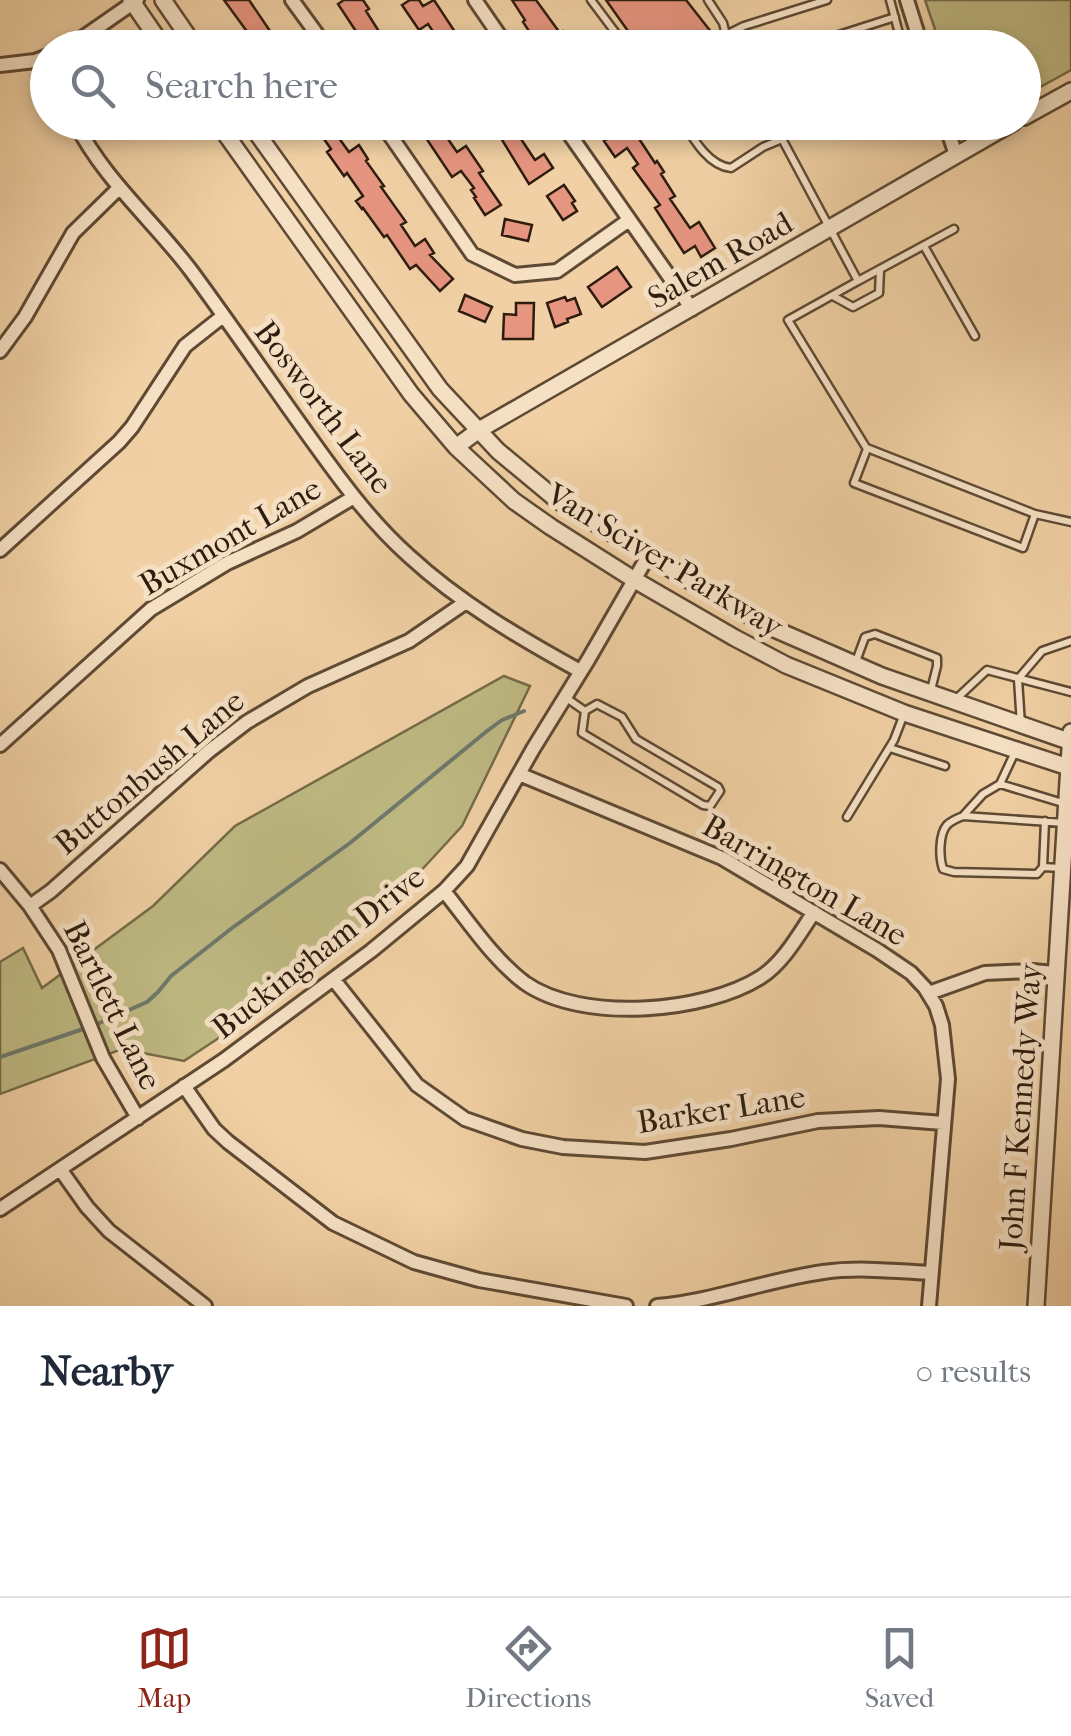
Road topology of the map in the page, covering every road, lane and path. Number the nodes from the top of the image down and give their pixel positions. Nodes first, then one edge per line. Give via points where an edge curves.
1 (162, 0) edge
2 (292, 0) edge
3 (475, 0) edge
4 (592, 0) edge
5 (710, 0) edge
6 (828, 0) edge
7 (890, 0) edge
8 (907, 0) edge
9 (134, 1) edge
10 (895, 17) junction
11 (93, 30) edge
12 (153, 30) edge
13 (183, 30) edge
14 (314, 30) edge
15 (496, 30) edge
16 (613, 30) edge
17 (725, 30) edge
18 (736, 30) edge
19 (854, 30) edge
20 (898, 30) edge
21 (916, 30) edge
22 (30, 60) edge
23 (0, 65) edge
24 (1071, 91) edge
25 (1071, 100) edge
26 (1041, 108) edge
27 (1041, 111) edge
28 (85, 140) edge
29 (231, 140) edge
30 (262, 140) edge
31 (393, 140) edge
32 (573, 140) edge
33 (695, 140) edge
34 (777, 140) edge
35 (782, 140) edge
36 (951, 140) edge
37 (982, 140) edge
38 (956, 155) junction
39 (119, 188) junction
40 (629, 220) junction
41 (830, 228) junction
42 (954, 229) dead end
43 (924, 246) junction
44 (880, 270) junction
45 (858, 281) junction
46 (832, 295) junction
47 (692, 308) junction
48 (223, 316) junction
49 (976, 336) dead end
50 (0, 351) edge
51 (479, 430) junction
52 (456, 447) junction
53 (866, 448) junction
54 (354, 498) junction
55 (1035, 514) junction
56 (1071, 522) edge
57 (0, 550) edge
58 (648, 556) junction
59 (633, 579) junction
60 (466, 602) junction
61 (1071, 642) edge
62 (854, 665) junction
63 (580, 671) junction
64 (1018, 680) junction
65 (1071, 692) edge
66 (930, 694) junction
67 (564, 696) junction
68 (953, 702) junction
69 (585, 711) junction
70 (904, 713) junction
71 (1022, 725) junction
72 (1071, 732) edge
73 (1071, 742) edge
74 (0, 745) edge
75 (890, 748) junction
76 (1016, 750) junction
77 (945, 766) dead end
78 (1070, 768) edge
79 (519, 774) junction
80 (1000, 784) junction
81 (1068, 804) junction
82 (963, 816) junction
83 (847, 817) dead end
84 (1045, 821) junction
85 (1066, 823) junction
86 (1043, 868) junction
87 (1064, 868) junction
88 (0, 870) edge
89 (444, 891) junction
90 (30, 906) junction
91 (814, 912) junction
92 (1056, 973) junction
93 (334, 980) junction
94 (928, 993) junction
95 (184, 1086) junction
96 (138, 1118) junction
97 (943, 1123) junction
98 (60, 1169) junction
99 (0, 1209) edge
100 (931, 1273) junction
101 (205, 1306) edge
102 (626, 1306) edge
103 (657, 1306) edge
104 (929, 1306) edge
105 (1036, 1306) edge

1 - 13 street
2 - 14 street
3 - 15 street
4 - 16 lane
5 - 17 lane
6 - 18 lane
7 - 10 lane
8 - 21 street
9 - 11 street
9 - 12 street
10 - 19 lane
10 - 20 lane
22 - 23 street
24 - 26 street
25 - 27 street
28 - 39 street, Bosworth Lane
29 - 52 street, Van Sciver Parkway
30 - 51 street, Van Sciver Parkway via 416,357
31 - 40 street via 472,254 514,275 557,271
32 - 40 street
33 - 34 lane via 721,167 731,168
35 - 41 lane
36 - 38 street
37 - 38 street, Salem Road
38 - 41 street, Salem Road
39 - 48 street, Bosworth Lane
39 - 50 street via 63,247
40 - 47 street
41 - 45 lane
41 - 47 street, Salem Road
42 - 43 lane
43 - 44 lane
43 - 49 lane
44 - 45 lane
44 - 46 lane via 879,293 853,307
45 - 46 lane
46 - 53 lane via 788,320
47 - 51 street, Salem Road
48 - 54 street, Bosworth Lane
48 - 57 street via 185,346 119,442
51 - 52 street, Salem Road
51 - 58 street, Van Sciver Parkway via 558,500
52 - 59 street, Van Sciver Parkway via 526,510
53 - 55 lane
53 - 55 lane via 854,482 1023,548
54 - 60 street, Bosworth Lane via 410,557
54 - 74 street, Buxmont Lane via 151,610
55 - 56 lane
58 - 59 street, Buckingham Drive
58 - 62 street, Van Sciver Parkway via 772,628
59 - 63 street, Buckingham Drive
59 - 70 street, Van Sciver Parkway via 786,664
60 - 63 street, Bosworth Lane
60 - 90 street, Buttonbush Lane via 409,641 247,722
61 - 64 lane via 1042,651
62 - 66 street, Van Sciver Parkway
62 - 66 lane via 865,637 874,634 937,658
63 - 67 street, Buckingham Drive
64 - 65 lane
64 - 68 lane via 987,670
64 - 71 lane
66 - 68 street, Van Sciver Parkway
67 - 69 lane
67 - 79 street, Buckingham Drive
68 - 71 street, Van Sciver Parkway
69 - 69 lane via 582,733 703,805 710,806 720,792 636,739 622,717 597,704
70 - 75 lane
70 - 76 street, Van Sciver Parkway
71 - 73 street, Van Sciver Parkway
72 - 73 street, John F Kennedy Way
73 - 78 street, John F Kennedy Way
75 - 77 lane
75 - 83 lane
76 - 78 street, Van Sciver Parkway
76 - 80 lane
78 - 81 street, John F Kennedy Way
79 - 89 street, Buckingham Drive via 467,866
79 - 91 street, Barrington Lane via 722,858
80 - 81 lane
80 - 82 lane
81 - 85 street, John F Kennedy Way
82 - 84 lane
82 - 86 lane via 944,828 943,869 1037,874
84 - 85 lane
84 - 86 lane
85 - 87 street, John F Kennedy Way
86 - 87 lane
87 - 92 street, John F Kennedy Way
88 - 90 street, Bartlett Lane
89 - 91 street via 527,984 561,1000 609,1009 672,1005 734,990 774,966
89 - 93 street, Buckingham Drive
90 - 96 street, Bartlett Lane via 59,950 103,1058
91 - 94 street, Barrington Lane via 911,973
92 - 94 street via 985,973
92 - 105 street, John F Kennedy Way
93 - 95 street, Buckingham Drive
93 - 97 street, Barker Lane via 418,1084 466,1119 522,1139 645,1152 818,1120
94 - 97 street via 942,1025 948,1080
95 - 96 street, Buckingham Drive
95 - 102 street via 228,1142 372,1244 457,1275
96 - 98 street, Buckingham Drive
97 - 100 street
98 - 99 street, Buckingham Drive
98 - 101 street via 109,1231
100 - 103 street via 823,1272
100 - 104 street

